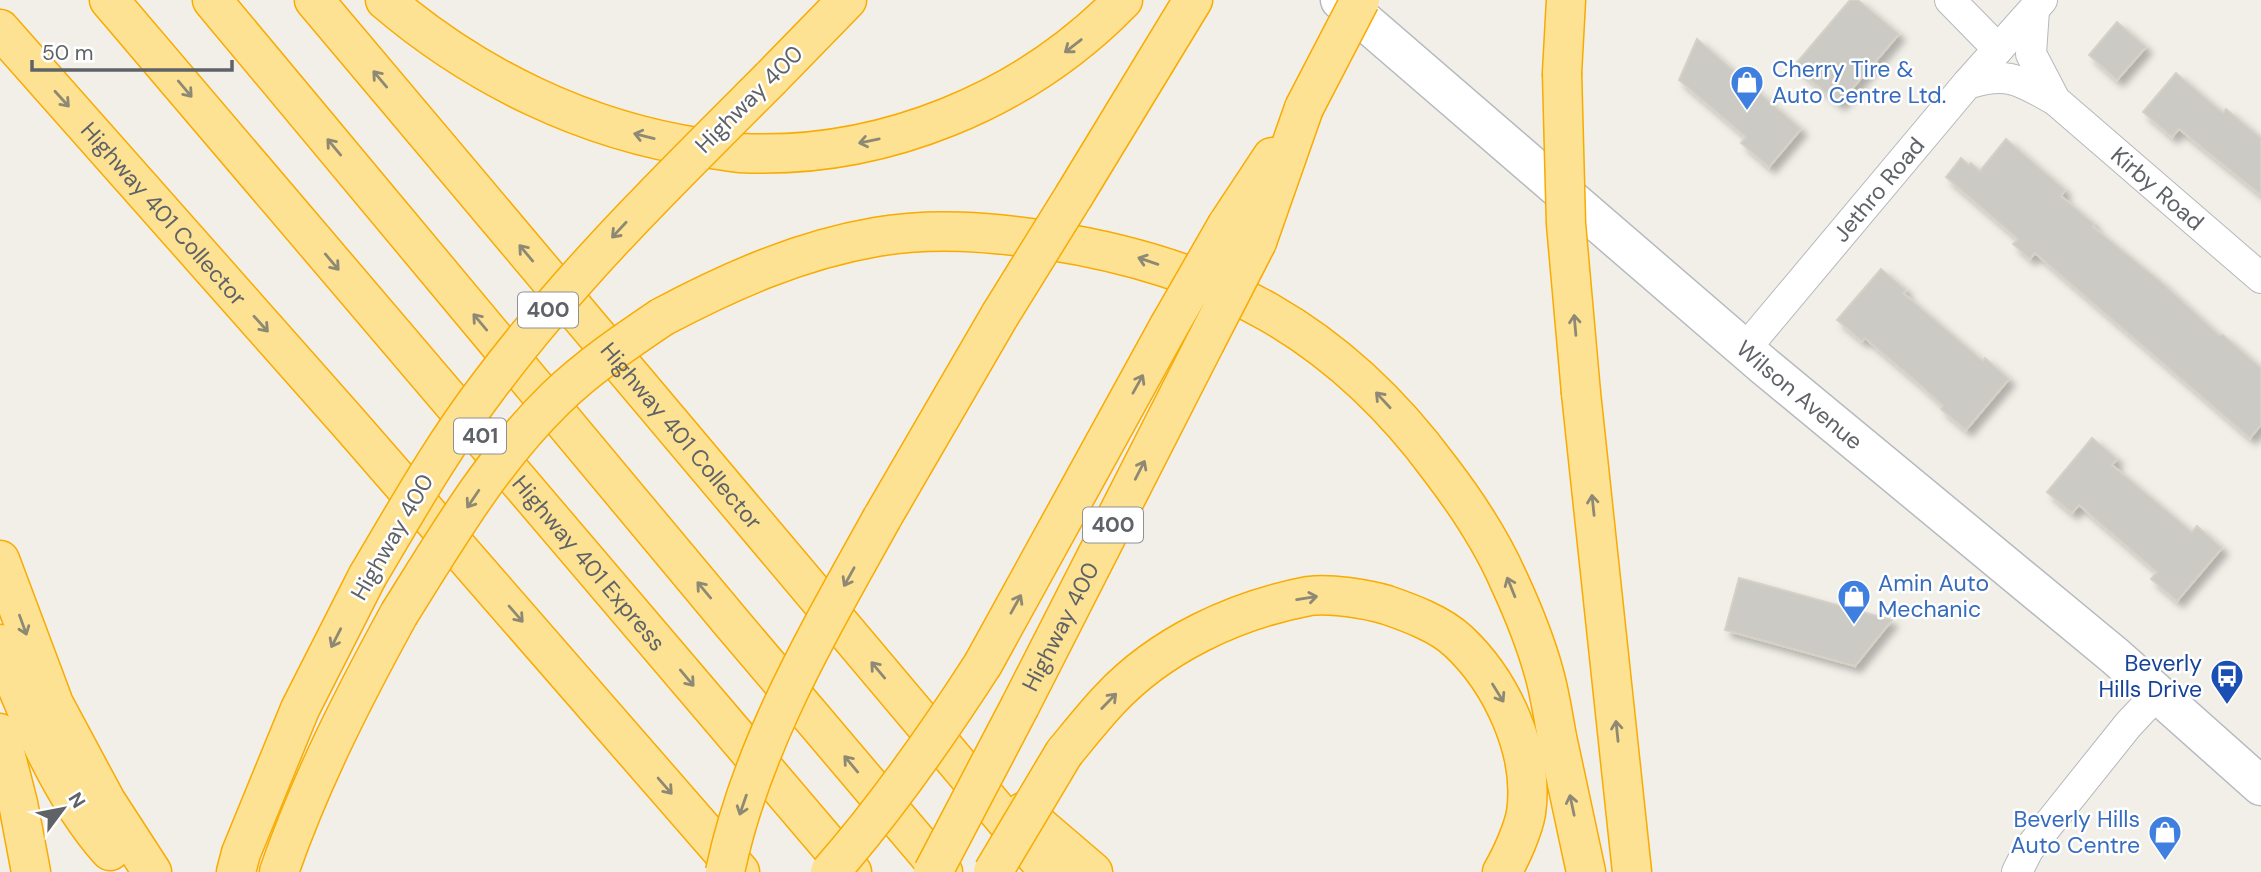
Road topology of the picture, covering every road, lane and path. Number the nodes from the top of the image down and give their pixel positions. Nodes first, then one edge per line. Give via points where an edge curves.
1 (108, 0) edge
2 (212, 0) edge
3 (314, 0) edge
4 (385, 0) edge
5 (847, 0) edge
6 (1123, 0) edge
7 (1193, 0) edge
8 (1340, 0) edge
9 (1360, 0) edge
10 (1566, 0) edge
11 (1950, 0) edge
12 (2038, 5) edge
13 (0, 29) edge
14 (1998, 49) junction
15 (1967, 84) junction
16 (2054, 100) junction
17 (1242, 234) junction
18 (2261, 278) edge
19 (1745, 349) junction
20 (0, 560) edge
21 (0, 644) edge
22 (2157, 694) junction
23 (906, 704) junction
24 (0, 733) edge
25 (2261, 786) edge
26 (239, 862) edge
27 (280, 868) edge
28 (32, 872) edge
29 (128, 872) edge
30 (152, 872) edge
31 (725, 872) edge
32 (740, 872) edge
33 (830, 872) edge
34 (852, 872) edge
35 (933, 872) edge
36 (943, 872) edge
37 (993, 872) edge
38 (1049, 872) edge
39 (1093, 872) edge
40 (1502, 872) edge
41 (1586, 872) edge
42 (1632, 872) edge
43 (2017, 872) edge

1 -> 34 highway, Highway 401 Express / 401
36 -> 2 highway
23 -> 3 highway, Highway 401 Collector
6 -> 4 highway via 1034,75 973,108 864,142 740,153 606,127 551,104 447,47
5 -> 26 highway, Highway 400 / 400, bridge via 622,226 551,306 478,400 367,577 300,709
7 -> 31 highway, bridge via 1000,315 797,672 762,749 733,833
8 - 19 main road, Wilson Avenue
9 - 17 highway, bridge
42 -> 10 highway, bridge via 1566,224 1562,73
11 - 14 street
12 - 14 street, Jethro Road
12 - 16 street, Kirby Road via 2031,54
13 -> 32 highway, Highway 401 Collector
14 - 15 street, Jethro Road
15 - 16 street, Kirby Road via 1988,77 2020,80
15 - 19 street, Jethro Road
16 - 18 street, Kirby Road
33 -> 17 highway, bridge via 908,776 983,664 1169,326
35 -> 17 highway, Highway 400 / 400, bridge via 1205,344
19 - 22 main road, Wilson Avenue
20 -> 30 highway via 54,704 99,789
21 - 29 highway via 68,791 100,841
22 - 25 main road, Wilson Avenue
22 - 43 street via 2028,850
23 - 38 highway, Highway 401 Collector
23 - 39 highway
24 - 28 highway
41 -> 27 highway, bridge via 1544,672 1509,580 1465,502 1416,435 1368,384 1318,342 1210,283 1134,257 995,233 957,231 915,232 836,245 750,274 662,317 584,373 527,429 478,491 399,614 315,778
37 -> 40 highway, bridge via 1064,752 1110,698 1162,654 1228,618 1311,596 1366,598 1415,614 1457,639 1486,673 1505,704 1526,774 1526,814

